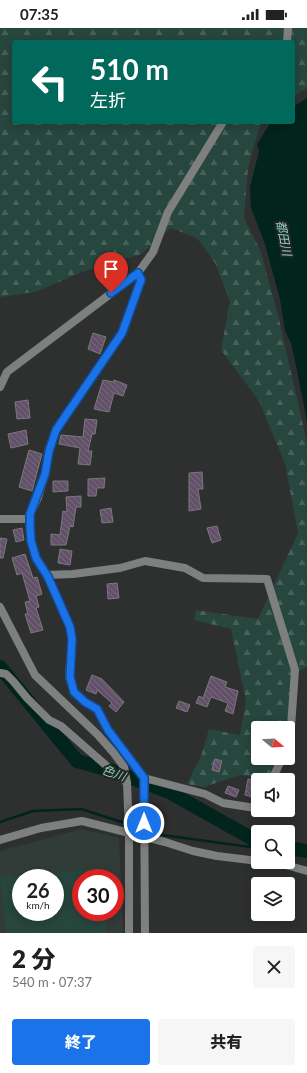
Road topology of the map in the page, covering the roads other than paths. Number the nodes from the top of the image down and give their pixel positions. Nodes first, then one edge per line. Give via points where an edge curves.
1 (288, 28) edge
2 (287, 40) edge
3 (222, 124) edge
4 (138, 273) junction
5 (0, 387) edge
6 (0, 519) edge
7 (30, 519) junction
8 (47, 575) junction
9 (0, 607) edge
10 (0, 673) edge
11 (291, 721) edge
12 (144, 778) junction
13 (127, 783) junction
14 (251, 807) edge
15 (129, 833) junction
16 (144, 837) junction
17 (0, 840) edge
18 (251, 860) edge
19 (295, 868) edge
20 (307, 871) edge
21 (130, 933) edge
22 (145, 933) edge

1 - 2 street
3 - 4 street via 168,212 152,252
4 - 5 street via 8,372
4 - 7 street via 141,280 122,333 56,430
6 - 7 street
7 - 8 street via 31,541 36,558
8 - 11 street via 120,568 144,560 185,568 203,578 267,579 295,670
8 - 12 street via 70,627 70,677 74,692 97,709 108,730
9 - 13 street via 35,675 113,752 124,768
10 - 13 street via 6,674 49,720 61,726
12 - 14 street via 205,794 223,803
12 - 16 street
13 - 15 street
15 - 16 street
15 - 17 street via 82,821 42,828
15 - 21 street
16 - 18 street via 217,856
16 - 22 street
19 - 20 street

